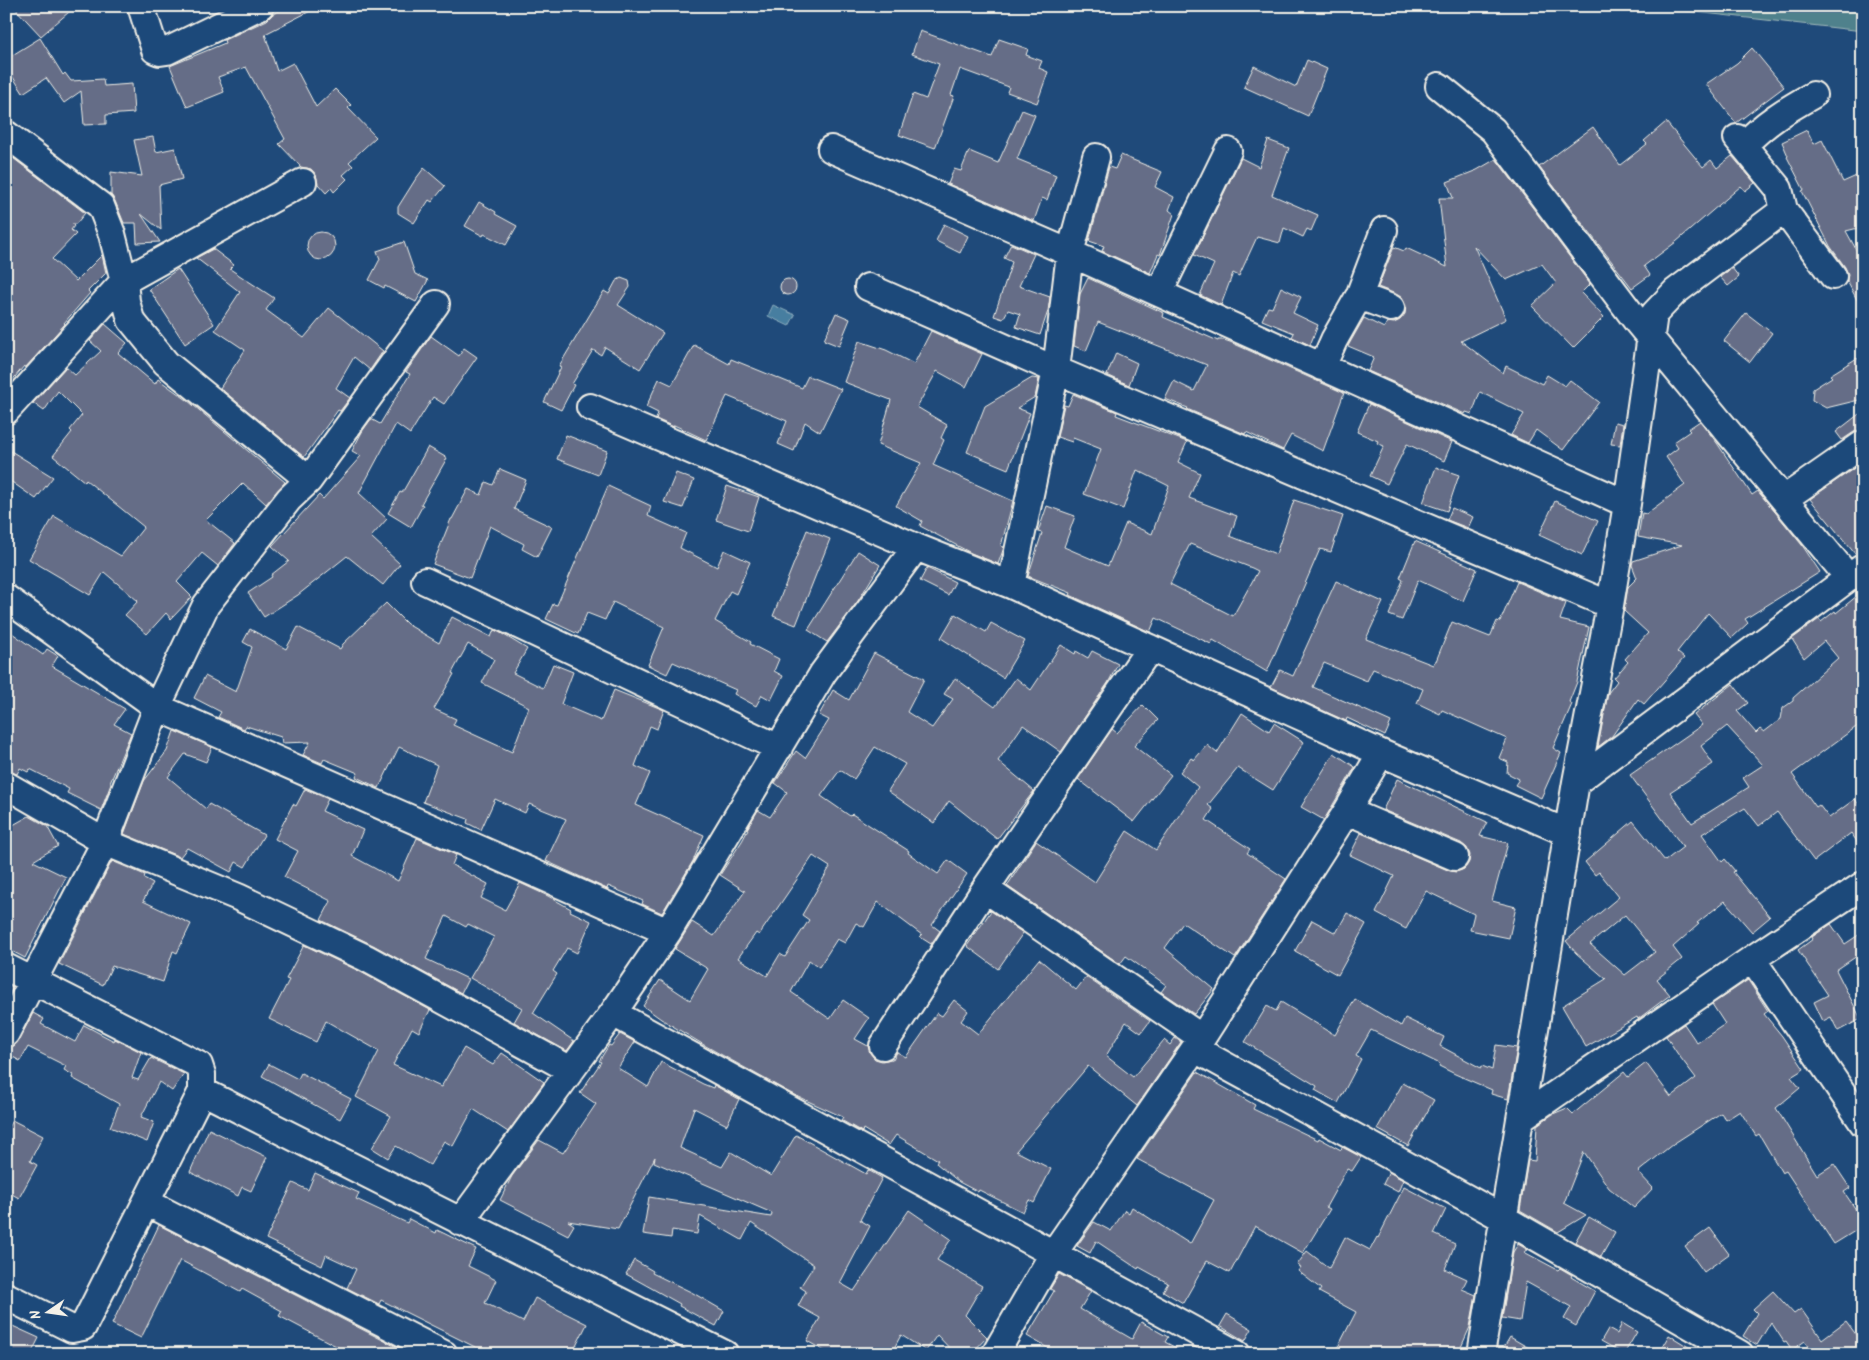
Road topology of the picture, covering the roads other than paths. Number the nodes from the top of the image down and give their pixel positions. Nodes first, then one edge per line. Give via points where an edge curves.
1 (141, 6) edge
2 (260, 6) edge
3 (1439, 86) dead end
4 (1813, 95) dead end
5 (6, 134) edge
6 (831, 149) dead end
7 (1228, 152) dead end
8 (1096, 156) dead end
9 (303, 182) dead end
10 (1784, 210) junction
11 (1384, 230) dead end
12 (1070, 253) junction
13 (1833, 276) dead end
14 (124, 281) junction
15 (868, 287) dead end
16 (1159, 294) junction
17 (1359, 296) junction
18 (436, 304) dead end
19 (1391, 308) dead end
20 (1650, 338) junction
21 (1322, 367) junction
22 (1056, 370) junction
23 (10, 406) edge
24 (590, 407) dead end
25 (1863, 444) edge
26 (309, 480) junction
27 (1784, 499) junction
28 (1627, 504) junction
29 (916, 547) junction
30 (1855, 572) edge
31 (425, 581) dead end
32 (1011, 585) junction
33 (6, 598) edge
34 (1610, 604) junction
35 (1150, 648) junction
36 (157, 707) junction
37 (779, 748) junction
38 (1381, 753) junction
39 (1576, 782) junction
40 (6, 785) edge
41 (1348, 811) junction
42 (1568, 833) junction
43 (105, 842) junction
44 (1455, 857) dead end
45 (1863, 885) edge
46 (985, 888) junction
47 (668, 932) junction
48 (1752, 959) junction
49 (6, 967) edge
50 (32, 981) junction
51 (613, 1013) junction
52 (6, 1034) edge
53 (1198, 1044) junction
54 (883, 1046) dead end
55 (571, 1070) junction
56 (202, 1091) junction
57 (1521, 1118) junction
58 (1863, 1123) edge
59 (146, 1202) junction
60 (1503, 1218) junction
61 (460, 1222) junction
62 (1053, 1254) junction
63 (6, 1296) edge
64 (444, 1354) edge
65 (725, 1354) edge
66 (995, 1354) edge
67 (1237, 1354) edge
68 (1481, 1354) edge
69 (1740, 1354) edge

1 - 2 street via 155,50 160,52
3 - 20 street via 1493,130
4 - 10 street via 1740,142 1779,189
5 - 14 street via 101,206
6 - 12 street
7 - 16 street
8 - 12 street
9 - 14 street
10 - 13 street
10 - 20 street via 1676,292 1654,314
11 - 17 street
12 - 16 street
12 - 22 street
14 - 23 street
14 - 26 street via 131,320 166,363
15 - 22 street
16 - 21 street
17 - 19 street
17 - 21 street
18 - 26 street
20 - 27 street
20 - 28 street
21 - 28 street
22 - 32 street
22 - 34 street
24 - 29 street
25 - 27 street
26 - 36 street via 289,499 206,605
27 - 30 street
28 - 34 street
29 - 32 street
29 - 37 street via 823,673
30 - 39 street
31 - 37 street
32 - 35 street
33 - 36 street
34 - 39 street
35 - 38 street
35 - 46 street
36 - 43 street
36 - 47 street
37 - 47 street
38 - 41 street
38 - 42 street
39 - 42 street
40 - 43 street
41 - 44 street
41 - 53 street
42 - 57 street
43 - 50 street
43 - 55 street via 238,897 366,958
45 - 48 street
46 - 53 street
46 - 54 street
47 - 51 street
48 - 57 street
48 - 58 street
49 - 50 street
50 - 52 street
50 - 56 street via 199,1065
51 - 55 street
51 - 62 street
53 - 60 street
53 - 62 street
55 - 61 street
56 - 59 street
56 - 61 street
57 - 60 street
59 - 63 street via 83,1327 72,1329
59 - 64 street
60 - 68 street
60 - 69 street
61 - 65 street
62 - 66 street
62 - 67 street

